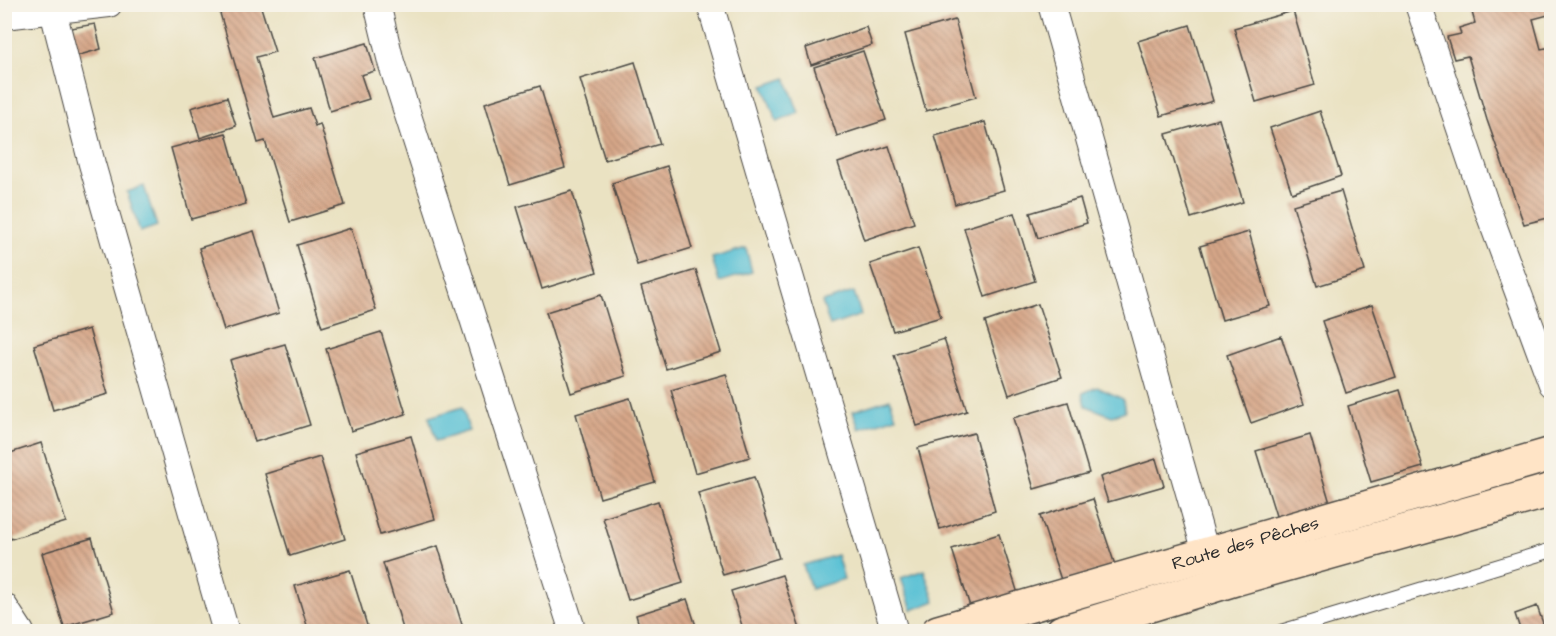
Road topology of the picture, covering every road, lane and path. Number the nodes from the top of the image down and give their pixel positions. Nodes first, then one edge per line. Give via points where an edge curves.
1 (109, 4) edge
2 (377, 4) edge
3 (710, 4) edge
4 (1051, 4) edge
5 (1418, 4) edge
6 (53, 11) junction
7 (4, 16) edge
8 (1551, 384) edge
9 (1551, 454) edge
10 (1551, 490) edge
11 (1551, 550) edge
12 (1206, 553) junction
13 (4, 606) edge
14 (21, 632) edge
15 (226, 632) edge
16 (573, 632) edge
17 (895, 632) edge
18 (938, 632) edge
19 (1062, 632) edge
20 (1281, 632) edge

1 - 6 street
2 - 16 street via 391,62
3 - 17 street
4 - 12 street
5 - 8 street
6 - 7 street
6 - 15 street
9 - 12 main road, Route des Pêches
10 - 19 main road, Route des Pêches
11 - 20 lane
12 - 18 main road, Route des Pêches
13 - 14 street

